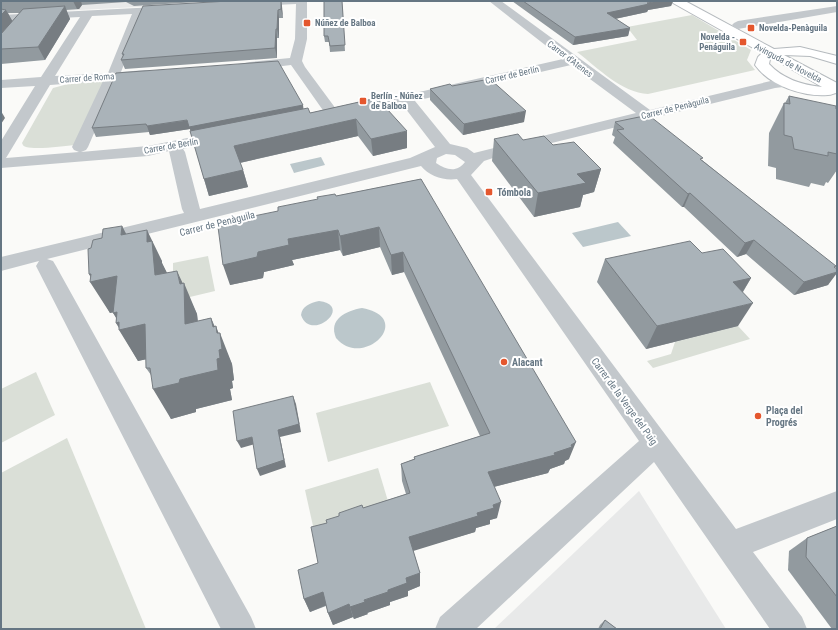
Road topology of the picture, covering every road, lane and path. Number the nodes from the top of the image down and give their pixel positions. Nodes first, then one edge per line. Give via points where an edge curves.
1 (294, 1) edge
2 (302, 1) edge
3 (494, 1) edge
4 (678, 1) edge
5 (694, 1) edge
6 (238, 4) edge
7 (118, 6) edge
8 (179, 8) edge
9 (837, 9) edge
10 (88, 13) junction
11 (138, 13) edge
12 (25, 17) junction
13 (1, 18) edge
14 (738, 25) junction
15 (16, 28) edge
16 (786, 51) junction
17 (770, 53) junction
18 (836, 59) edge
19 (296, 61) junction
20 (573, 62) junction
21 (240, 67) edge
22 (155, 73) edge
23 (768, 73) junction
24 (837, 79) edge
25 (45, 81) junction
26 (786, 83) junction
27 (1, 84) edge
28 (837, 90) edge
29 (406, 99) junction
30 (644, 112) junction
31 (236, 134) edge
32 (80, 147) dead end
33 (177, 152) dead end
34 (1, 154) edge
35 (441, 156) junction
36 (1, 164) edge
37 (466, 167) junction
38 (191, 209) dead end
39 (1, 264) edge
40 (46, 266) junction
41 (1, 277) edge
42 (655, 444) junction
43 (837, 505) edge
44 (731, 546) junction
45 (239, 629) edge
46 (452, 629) edge
47 (790, 629) edge

1 - 6 street
2 - 19 street via 301,39
3 - 20 street, Carrer d'Atenes
4 - 17 main road, Avinguda de Novelda
5 - 14 main road, Avinguda de Novelda
7 - 8 street
7 - 10 street
9 - 14 street
10 - 12 street
10 - 25 street
11 - 32 street
12 - 13 street
12 - 15 street
14 - 16 main road, Avinguda de Novelda
16 - 17 main road
16 - 18 main road via 809,52
16 - 24 main road, Avinguda de Novelda
17 - 23 main road via 764,57 762,65
17 - 28 main road, Avinguda de Novelda
19 - 21 street
19 - 29 street, Carrer de Berlín via 325,115
20 - 29 street, Carrer de Berlín
20 - 30 street, Carrer d'Atenes
22 - 25 street, Carrer de Roma
23 - 26 main road
23 - 30 street, Carrer de Penàguila via 766,77 753,82
25 - 27 street, Carrer de Roma
25 - 34 street
26 - 28 main road via 805,88
26 - 30 street, Carrer de Penàguila
29 - 35 street, Carrer de la Verge del Puig
30 - 35 street, Carrer de Penàguila
30 - 37 street, Carrer de Penàguila via 494,152 478,157
31 - 36 street, Carrer de Berlín via 148,150
33 - 38 street
35 - 37 street, Carrer de la Verge del Puig via 464,152 470,156
35 - 37 street via 440,173 450,174
35 - 39 street, Carrer de Penàguila
35 - 40 street, Carrer de Penàguila via 417,172
37 - 42 street, Carrer de la Verge del Puig via 493,218
40 - 41 street, Carrer de Penàguila
40 - 45 street
42 - 44 street, Carrer de la Verge del Puig
42 - 46 street
43 - 44 street
44 - 47 street, Carrer de la Verge del Puig

